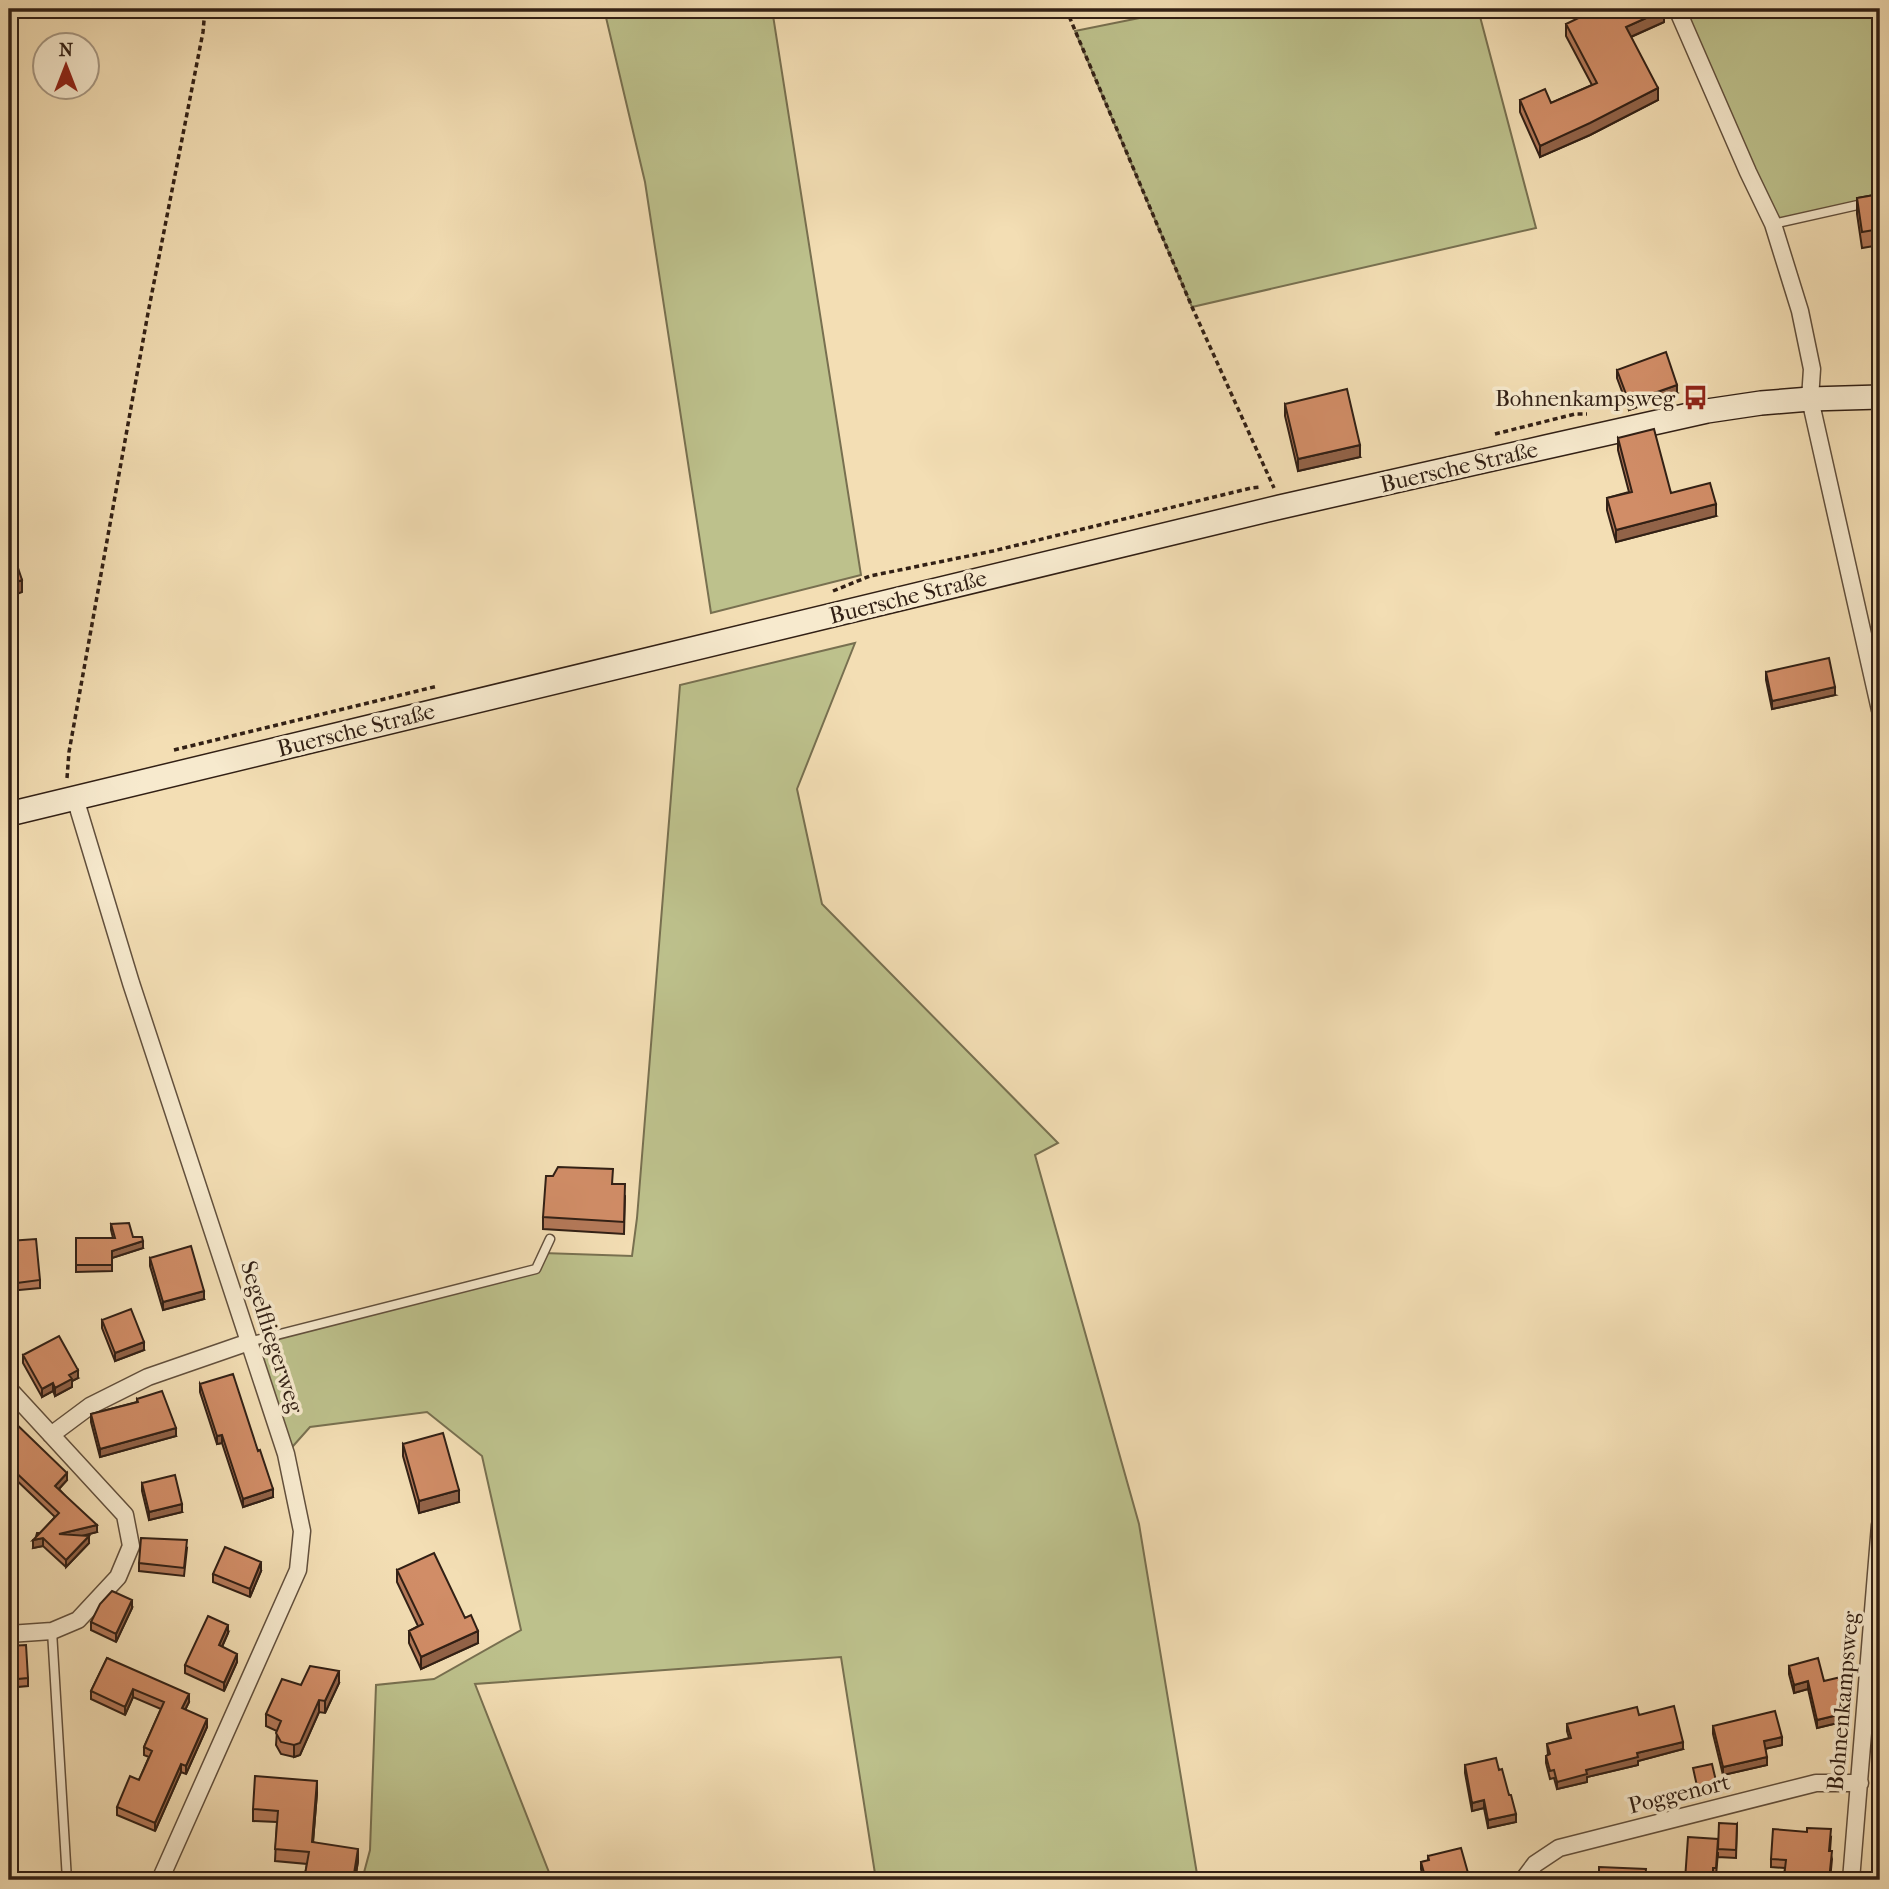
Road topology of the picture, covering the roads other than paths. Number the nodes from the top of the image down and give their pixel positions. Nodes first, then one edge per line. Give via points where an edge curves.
1 (1677, 9) edge
2 (1880, 200) edge
3 (1773, 224) junction
4 (1880, 397) edge
5 (1810, 399) junction
6 (1880, 710) edge
7 (71, 789) junction
8 (9, 814) edge
9 (550, 1239) dead end
10 (249, 1342) junction
11 (9, 1389) edge
12 (51, 1435) junction
13 (1880, 1525) edge
14 (52, 1631) junction
15 (9, 1634) edge
16 (1860, 1783) junction
17 (66, 1880) edge
18 (160, 1880) edge
19 (1523, 1880) edge
20 (1851, 1880) edge

1 - 3 street
2 - 3 lane
3 - 5 street via 1812,369
4 - 5 main road, Buersche Straße
5 - 6 street
5 - 7 main road, Buersche Straße via 1707,411
7 - 8 main road, Buersche Straße
7 - 10 street, Segelfliegerweg
9 - 10 lane via 536,1269
10 - 12 street via 148,1377 90,1406
10 - 18 street, Segelfliegerweg via 286,1454 302,1531 298,1570
11 - 12 street
12 - 14 street via 124,1515 131,1546 117,1577 94,1603 78,1620
13 - 16 street, Bohnenkampsweg
14 - 15 street
14 - 17 lane
16 - 19 street, Poggenort via 1815,1783 1559,1848 1535,1864
16 - 20 street, Bohnenkampsweg

